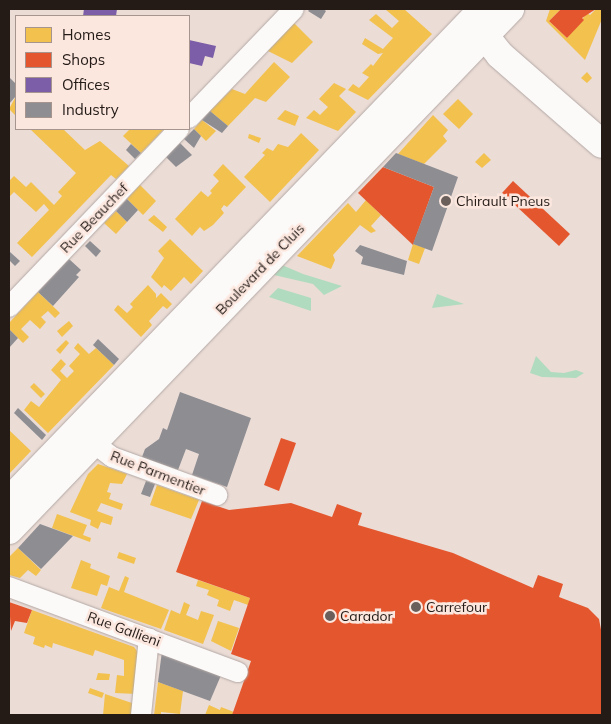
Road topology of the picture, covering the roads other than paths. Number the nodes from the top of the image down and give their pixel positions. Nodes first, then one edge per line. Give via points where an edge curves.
1 (294, 9) edge
2 (510, 9) edge
3 (475, 19) edge
4 (190, 117) edge
5 (178, 130) edge
6 (602, 144) edge
7 (9, 307) edge
8 (85, 436) junction
9 (217, 495) dead end
10 (9, 501) edge
11 (9, 530) edge
12 (9, 586) edge
13 (149, 638) junction
14 (238, 672) dead end
15 (141, 715) edge

1 - 4 street
2 - 3 main road, Boulevard de Cluis
3 - 6 main road
3 - 8 main road, Boulevard de Cluis
5 - 7 street, Rue Beauchef
8 - 9 street, Rue Parmentier via 112,457
8 - 10 main road, Boulevard de Cluis
8 - 11 main road, Boulevard de Cluis
12 - 13 street, Rue Gallieni
13 - 14 street, Rue Gallieni
13 - 15 street

